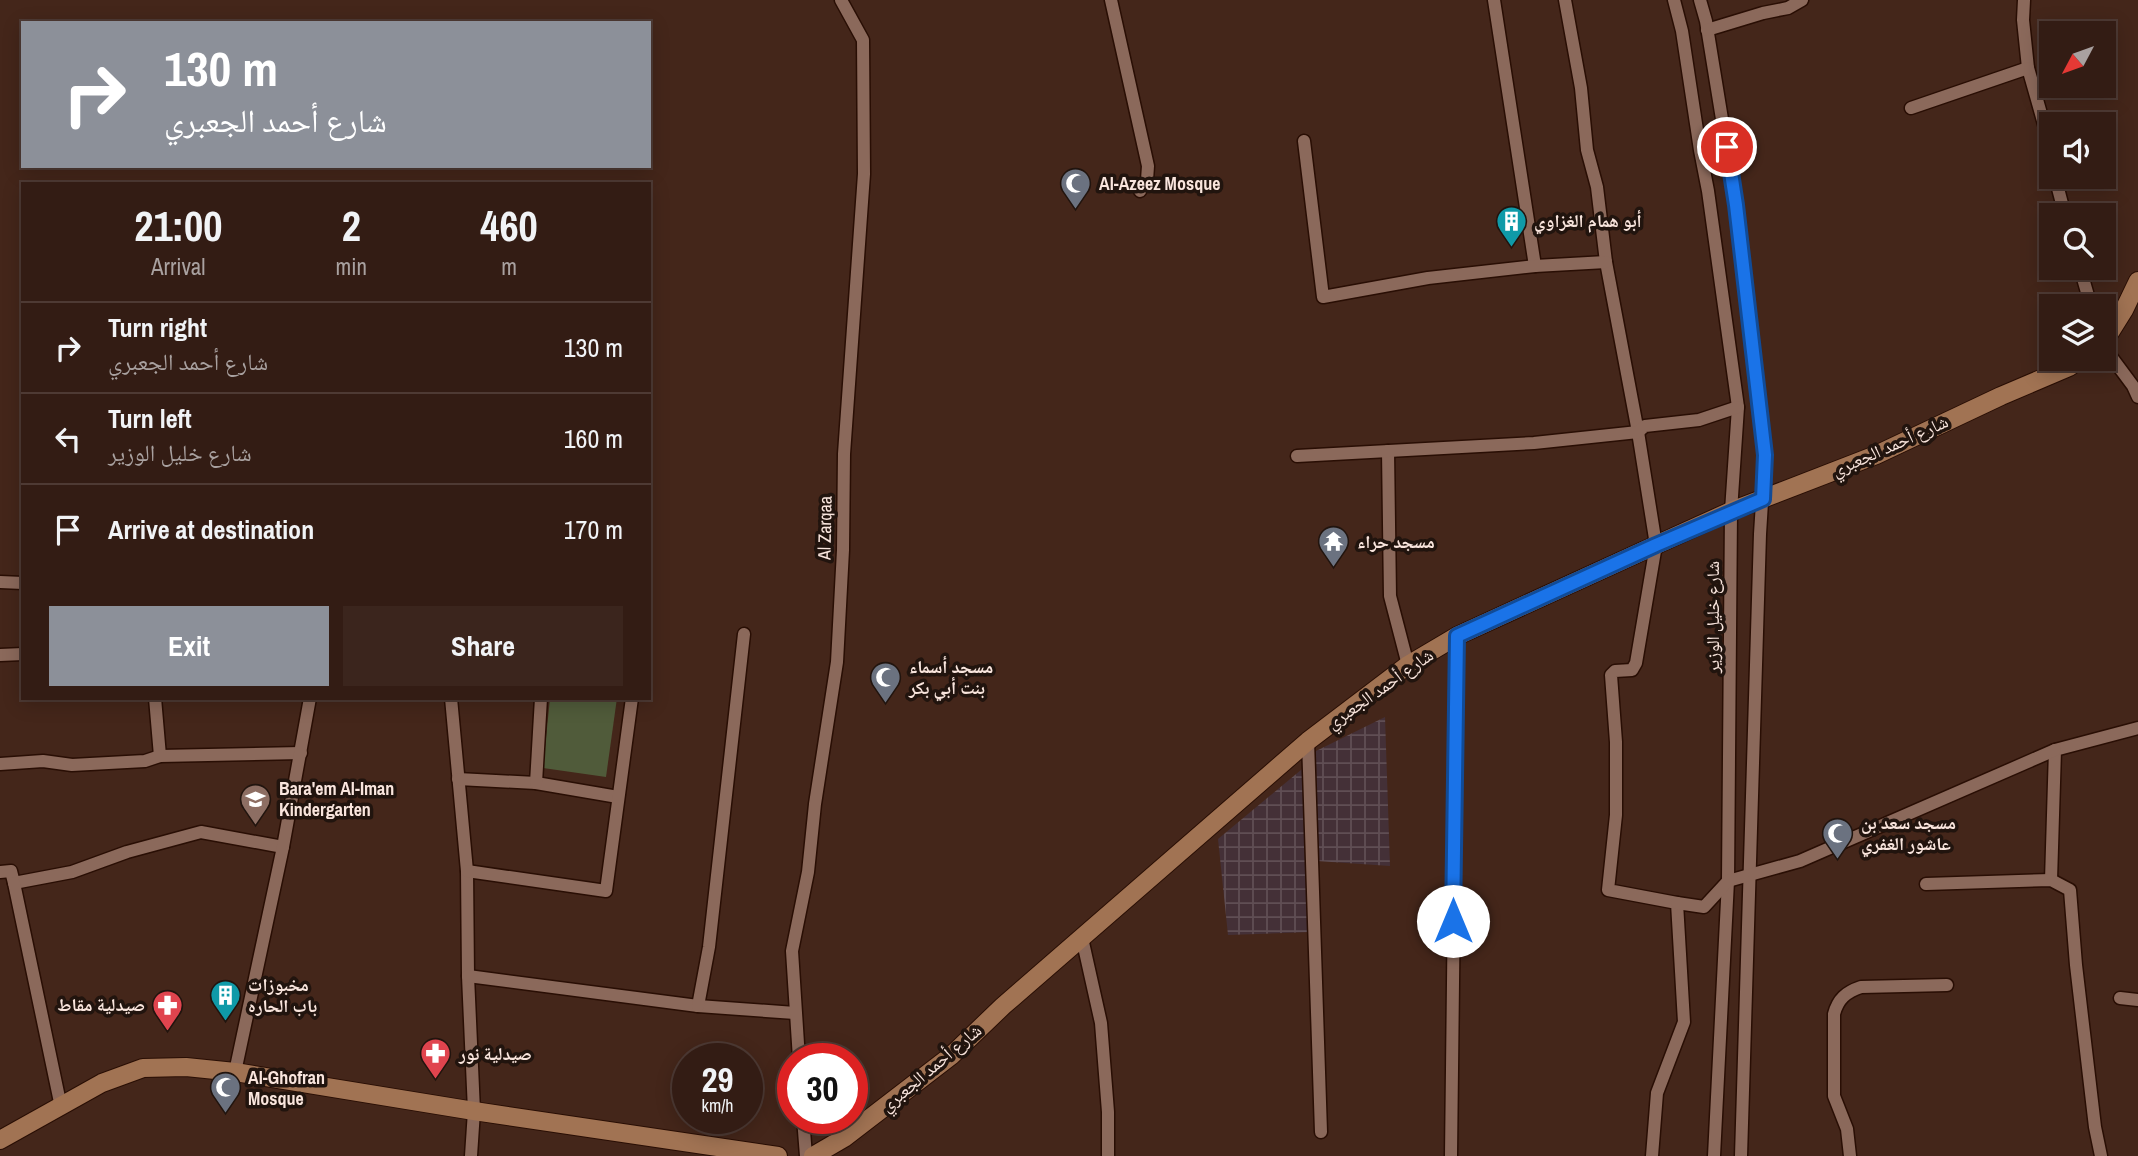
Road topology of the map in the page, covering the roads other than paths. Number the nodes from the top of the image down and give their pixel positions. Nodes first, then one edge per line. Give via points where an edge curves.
1 (841, 0) edge
2 (1111, 0) edge
3 (1494, 0) edge
4 (1565, 0) edge
5 (1674, 0) edge
6 (1700, 0) edge
7 (1802, 0) edge
8 (2024, 0) edge
9 (1707, 30) junction
10 (2028, 68) junction
11 (1911, 108) dead end
12 (2040, 112) edge
13 (1304, 141) dead end
14 (1140, 191) dead end
15 (1606, 262) junction
16 (1535, 266) junction
17 (2138, 281) edge
18 (2116, 324) edge
19 (2116, 361) edge
20 (2060, 371) edge
21 (2136, 389) edge
22 (1738, 407) junction
23 (1638, 432) junction
24 (1388, 451) junction
25 (1297, 456) dead end
26 (1763, 499) junction
27 (1731, 511) junction
28 (1656, 545) junction
29 (0, 582) edge
30 (21, 583) edge
31 (744, 634) dead end
32 (1457, 636) junction
33 (21, 654) edge
34 (0, 655) edge
35 (1408, 665) junction
36 (155, 700) edge
37 (310, 700) edge
38 (451, 700) edge
39 (541, 700) edge
40 (632, 700) edge
41 (2138, 728) edge
42 (1308, 741) junction
43 (2055, 750) junction
44 (300, 753) junction
45 (160, 756) junction
46 (0, 764) edge
47 (458, 779) junction
48 (536, 783) junction
49 (618, 797) junction
50 (283, 847) junction
51 (467, 871) junction
52 (0, 872) edge
53 (1750, 875) junction
54 (2051, 880) junction
55 (1728, 881) junction
56 (14, 883) junction
57 (1926, 884) dead end
58 (1677, 903) junction
59 (1082, 938) junction
60 (468, 976) junction
61 (1947, 985) dead end
62 (2120, 998) dead end
63 (2138, 1000) edge
64 (698, 1006) junction
65 (795, 1013) junction
66 (798, 1043) edge
67 (235, 1072) junction
68 (61, 1107) junction
69 (474, 1111) junction
70 (1321, 1132) dead end
71 (804, 1134) edge
72 (0, 1140) edge
73 (471, 1156) edge
74 (778, 1156) edge
75 (806, 1156) edge
76 (813, 1156) edge
77 (1108, 1156) edge
78 (1451, 1156) edge
79 (1652, 1156) edge
80 (1714, 1156) edge
81 (1741, 1156) edge
82 (1850, 1156) edge
83 (2101, 1156) edge

1 - 65 street, Al Zarqaa via 863,40 863,187 844,453 837,662 808,872 792,951
2 - 14 street via 1148,166
3 - 16 street
4 - 15 street
5 - 22 street, شارع خليل الوزير via 1708,191
6 - 9 street
7 - 9 street
8 - 10 street
9 - 26 street via 1739,233 1765,455
10 - 11 street
10 - 12 street
13 - 16 street via 1324,297 1428,278
15 - 16 street
15 - 23 street
17 - 18 street
19 - 21 street
20 - 26 street, شارع أحمد الجعبري
22 - 23 street via 1699,420 1645,426
22 - 27 street, شارع خليل الوزير
23 - 24 street
23 - 28 street
24 - 25 street
24 - 35 street via 1390,596
26 - 27 street, شارع أحمد الجعبري
26 - 53 street
27 - 28 street, شارع أحمد الجعبري
27 - 55 street, شارع خليل الوزير
28 - 32 street, شارع أحمد الجعبري
28 - 58 street via 1636,663 1632,670 1611,675 1616,803 1608,890
29 - 30 street
31 - 64 street
32 - 35 street, شارع أحمد الجعبري
32 - 78 street
33 - 34 street
35 - 42 street, شارع أحمد الجعبري
36 - 45 street
37 - 44 street
38 - 47 street
39 - 48 street
40 - 49 street
41 - 43 street
42 - 59 street, شارع أحمد الجعبري
42 - 70 street
43 - 53 street via 1800,861
43 - 54 street
44 - 45 street
44 - 50 street
45 - 46 street via 72,765 43,761
47 - 48 street
47 - 51 street
48 - 49 street
49 - 51 street via 606,891
50 - 56 street via 201,832 72,872
50 - 67 street
51 - 60 street
52 - 56 street via 11,871
53 - 55 street
53 - 81 street
54 - 57 street
54 - 83 street via 2070,890
55 - 58 street via 1704,907
55 - 80 street, شارع خليل الوزير
56 - 68 street
58 - 79 street via 1684,1022 1657,1093
59 - 76 street, شارع أحمد الجعبري via 952,1055 844,1138
59 - 77 street via 1101,1023
60 - 64 street
60 - 69 street
61 - 82 street via 1861,987 1837,1002 1834,1096 1847,1129
62 - 63 street
64 - 65 street
65 - 66 street, Al Zarqaa
67 - 68 street via 143,1068 102,1083
67 - 69 street
68 - 72 street
69 - 73 street
69 - 74 street
71 - 75 street

